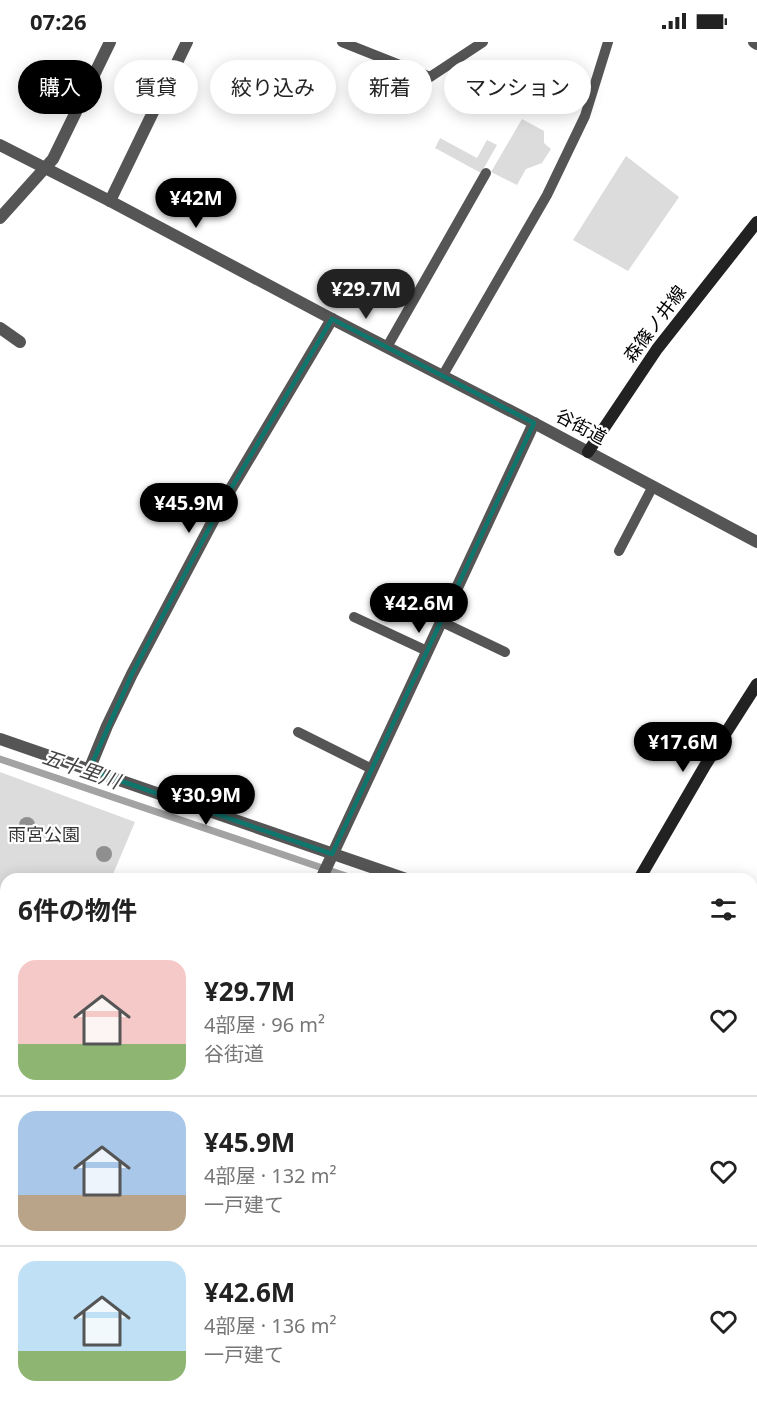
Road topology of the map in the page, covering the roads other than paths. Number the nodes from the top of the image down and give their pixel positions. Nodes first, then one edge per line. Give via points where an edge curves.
1 (110, 42) edge
2 (187, 42) edge
3 (342, 42) edge
4 (483, 42) edge
5 (608, 42) edge
6 (0, 145) edge
7 (44, 169) junction
8 (486, 173) dead end
9 (110, 201) junction
10 (0, 218) edge
11 (757, 222) edge
12 (332, 319) junction
13 (0, 328) edge
14 (20, 342) dead end
15 (387, 347) junction
16 (443, 375) junction
17 (534, 423) junction
18 (588, 452) junction
19 (653, 486) junction
20 (757, 542) edge
21 (619, 551) dead end
22 (354, 616) dead end
23 (442, 622) junction
24 (427, 651) junction
25 (505, 652) dead end
26 (757, 684) edge
27 (298, 732) dead end
28 (0, 739) edge
29 (89, 770) junction
30 (372, 770) junction
31 (331, 856) junction
32 (324, 873) edge
33 (386, 873) edge
34 (642, 873) edge

1 - 7 street via 53,159
2 - 9 street
3 - 4 lane via 430,76
5 - 16 lane via 585,116 547,195
6 - 7 street, 谷街道
7 - 9 street, 谷街道
7 - 10 street
8 - 15 lane
9 - 12 street, 谷街道
11 - 18 main road, 森篠ノ井線 via 657,349
12 - 15 street, 谷街道
12 - 29 street via 223,501 132,674
13 - 14 street
15 - 16 street, 谷街道
16 - 17 street, 谷街道
17 - 18 street, 谷街道
17 - 23 street
18 - 19 street, 谷街道
19 - 20 street, 谷街道
19 - 21 lane
22 - 24 lane
23 - 24 street
23 - 25 lane
24 - 30 street
26 - 34 main road
27 - 30 lane
28 - 29 street
29 - 31 street
30 - 31 street
31 - 32 street
31 - 33 street

